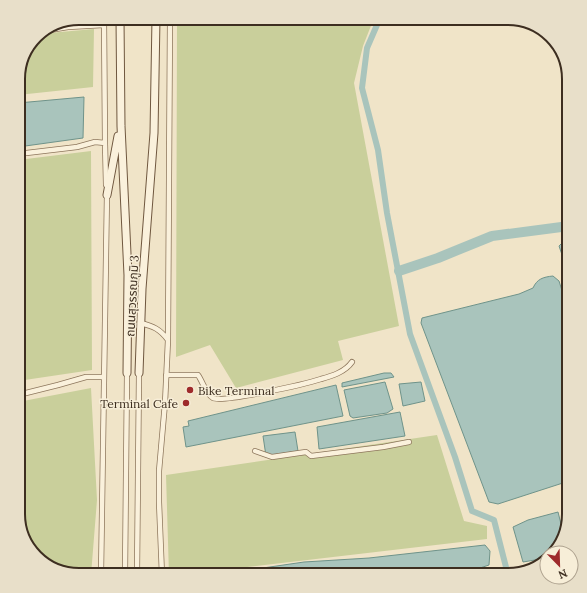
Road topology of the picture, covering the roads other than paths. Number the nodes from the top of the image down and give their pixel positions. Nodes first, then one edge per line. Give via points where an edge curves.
1 (104, 25) joint
2 (120, 25) edge
3 (156, 25) edge
4 (170, 25) edge
5 (60, 28) edge
6 (120, 126) junction
7 (105, 143) junction
8 (25, 153) edge
9 (107, 195) junction
10 (140, 323) junction
11 (168, 340) junction
12 (352, 362) dead end
13 (127, 373) joint
14 (139, 373) joint
15 (166, 375) junction
16 (104, 378) junction
17 (25, 393) edge
18 (408, 442) dead end
19 (256, 451) dead end
20 (101, 568) edge
21 (126, 568) edge
22 (137, 568) edge
23 (162, 568) edge

1 - 5 street
1 - 7 street
2 - 6 main road, ถนนสุวรรณภูมิ 3
3 - 10 main road, ถนนสุวรรณภูมิ 3 via 154,133
4 - 11 street
6 - 9 main road
6 - 13 main road, ถนนสุวรรณภูมิ 3 via 128,275
7 - 8 street via 95,142 77,147
7 - 9 street
9 - 16 street
10 - 11 street via 159,330
10 - 14 main road, ถนนสุวรรณภูมิ 3
11 - 15 street
12 - 15 street via 341,372 319,380 220,399 208,394 198,375
13 - 21 street, ถนนสุวรรณภูมิ 3
14 - 22 street, ถนนสุวรรณภูมิ 3
15 - 23 street via 159,475
16 - 17 street via 86,376
16 - 20 street
18 - 19 street via 311,456 306,452 272,457

